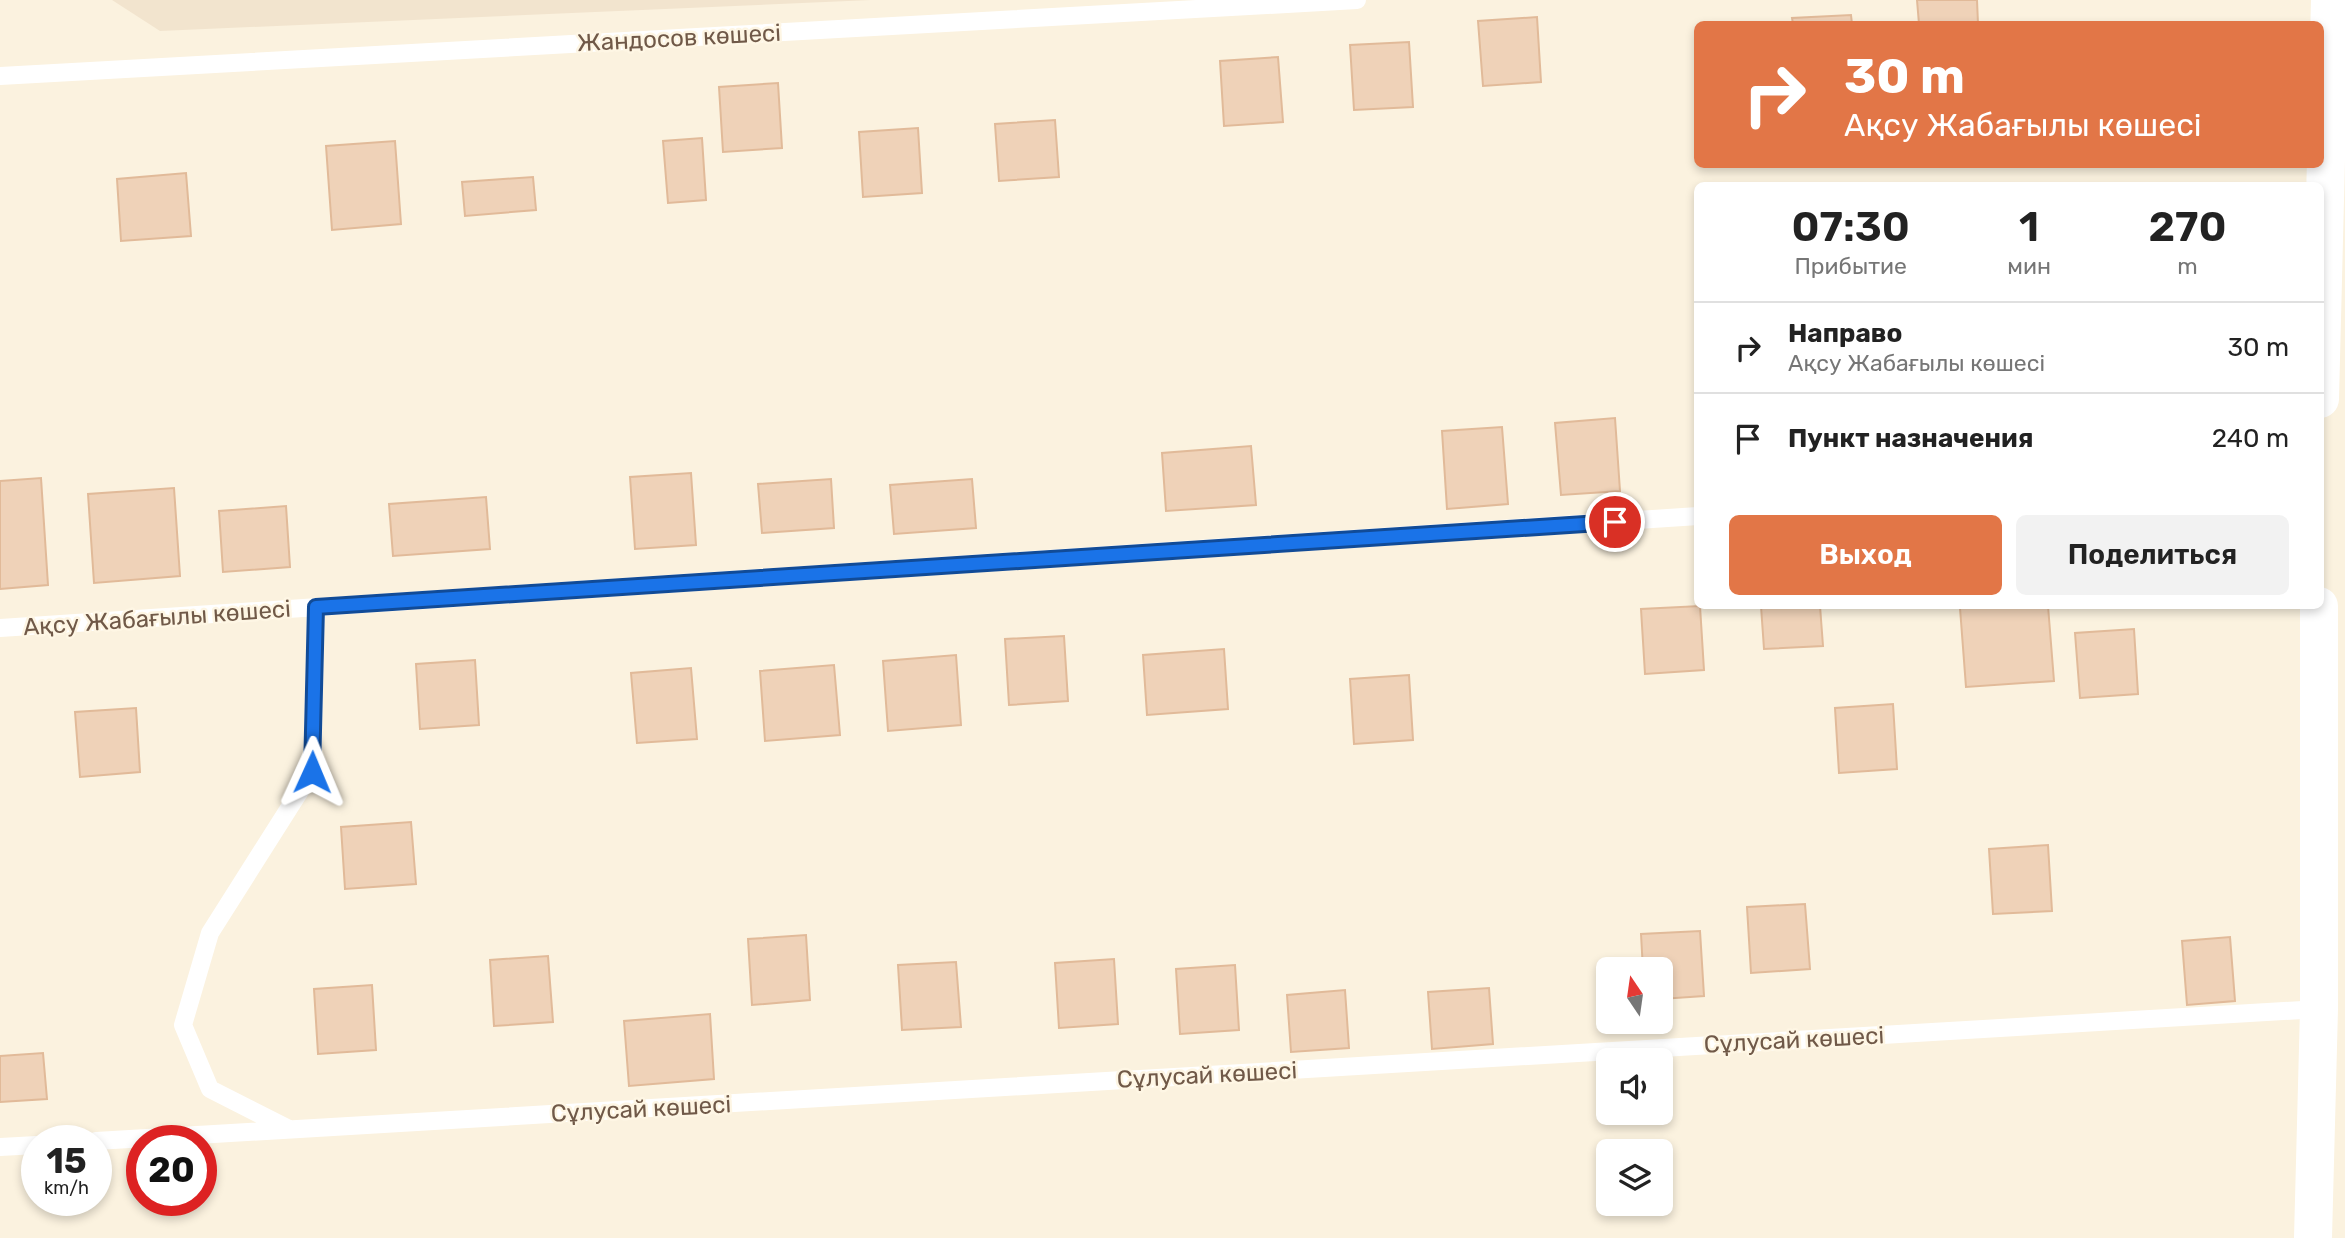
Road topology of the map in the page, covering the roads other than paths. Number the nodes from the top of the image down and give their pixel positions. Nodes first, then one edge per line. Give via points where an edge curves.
1 (1357, 0) edge
2 (2330, 0) edge
3 (0, 76) edge
4 (2324, 239) edge
5 (1694, 516) edge
6 (316, 607) junction
7 (2319, 609) edge
8 (0, 628) edge
9 (2319, 1009) junction
10 (291, 1129) junction
11 (112, 1140) edge
12 (21, 1145) edge
13 (0, 1147) edge
14 (2313, 1238) edge

1 - 3 lane, Жандосов көшесі
2 - 4 street
5 - 6 lane, Ақсу Жабағылы көшесі
6 - 8 lane, Ақсу Жабағылы көшесі
6 - 10 lane via 312,772 211,933 183,1025 210,1089
7 - 9 street
9 - 10 lane, Сұлусай көшесі
9 - 14 street
10 - 11 lane, Сұлусай көшесі
12 - 13 lane

